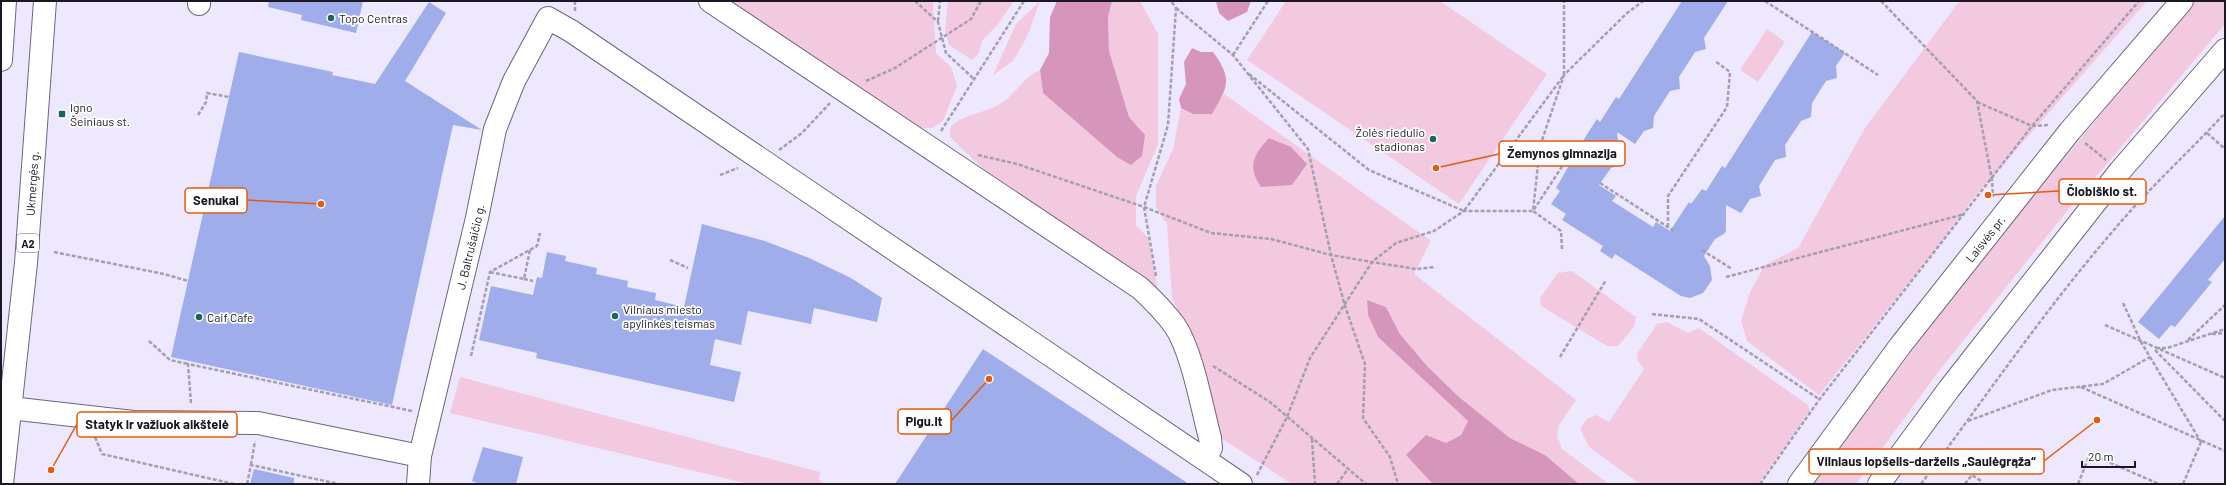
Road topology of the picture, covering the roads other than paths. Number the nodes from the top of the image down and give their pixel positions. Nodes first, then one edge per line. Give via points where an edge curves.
1 (5, 1) edge
2 (45, 1) edge
3 (710, 1) edge
4 (2182, 1) edge
5 (2225, 50) edge
6 (1, 60) edge
7 (6, 407) edge
8 (420, 456) junction
9 (1205, 459) junction
10 (1248, 481) edge
11 (2, 484) edge
12 (418, 484) edge
13 (1799, 484) edge
14 (1879, 484) edge

1 - 6 main road
2 - 7 main road, Ukmergės g. / A2 via 26,263
3 - 9 main road via 1140,288 1165,313 1176,328 1186,350 1210,438 1211,448
4 - 13 main road, Laisvės pr. via 2070,131 1995,225 1900,346
5 - 14 main road via 2120,171 1949,389
7 - 8 main road via 133,422 271,425
7 - 11 main road, Ukmergės g. / A2
8 - 9 main road, J. Baltrušaičio g. via 495,129 514,81 548,18 571,31 965,300
8 - 12 main road, J. Baltrušaičio g.
9 - 10 main road

